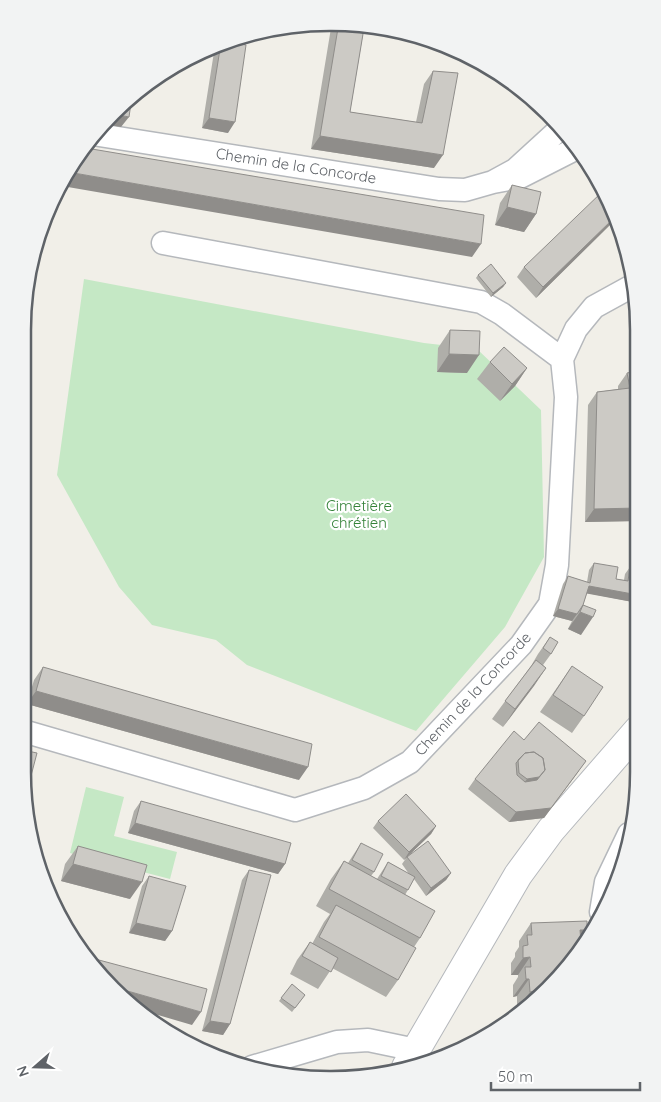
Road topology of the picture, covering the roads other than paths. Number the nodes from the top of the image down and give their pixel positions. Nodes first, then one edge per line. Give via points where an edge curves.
1 (555, 133) edge
2 (104, 136) edge
3 (570, 151) edge
4 (493, 182) junction
5 (163, 243) dead end
6 (627, 289) edge
7 (562, 359) junction
8 (31, 734) edge
9 (630, 739) edge
10 (616, 860) edge
11 (605, 891) edge
12 (411, 1058) edge
13 (263, 1063) edge

1 - 4 street via 515,170
2 - 4 street, Chemin de la Concorde via 439,189 464,190
3 - 4 street via 520,177
5 - 7 street via 481,302
6 - 7 street via 594,307 576,328
7 - 8 street, Chemin de la Concorde via 566,397 557,565 550,604 521,645 410,762 364,788 295,810
9 - 12 street via 518,875
10 - 11 street
12 - 13 street via 368,1040 337,1042

